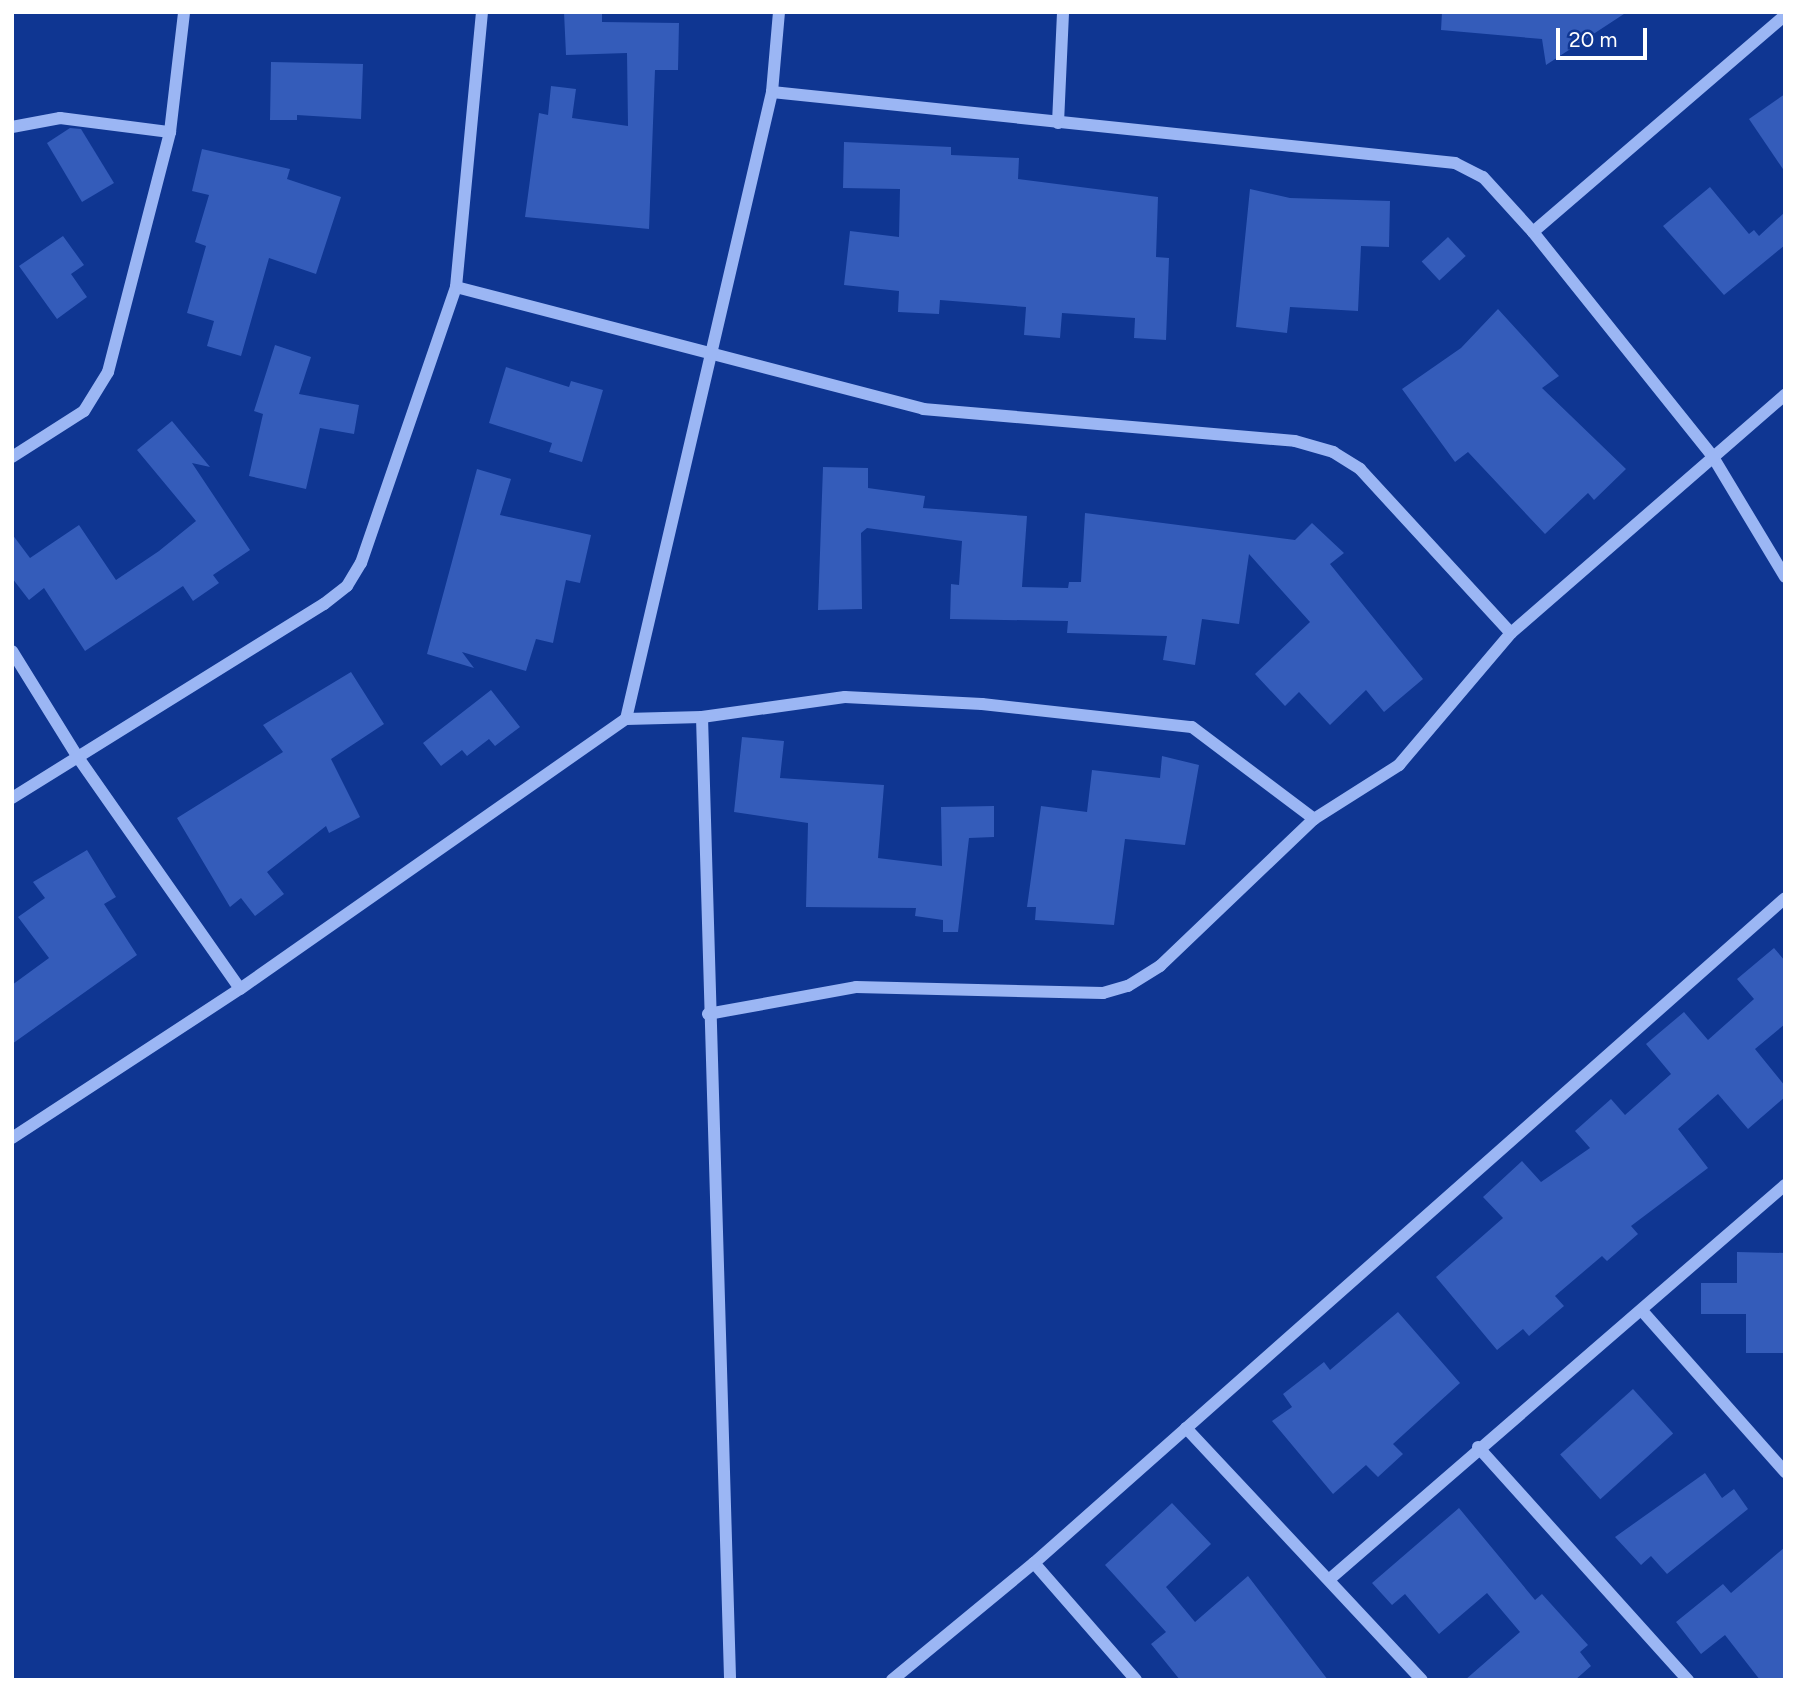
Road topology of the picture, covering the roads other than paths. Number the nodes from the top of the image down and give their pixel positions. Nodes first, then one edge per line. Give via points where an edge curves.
1 (184, 12) edge
2 (482, 12) edge
3 (779, 12) edge
4 (1063, 12) edge
5 (1785, 15) edge
6 (772, 92) junction
7 (1058, 123) junction
8 (12, 127) edge
9 (170, 132) junction
10 (1533, 232) junction
11 (456, 287) junction
12 (715, 353) junction
13 (1785, 395) edge
14 (12, 457) edge
15 (1713, 457) junction
16 (1785, 577) edge
17 (1511, 633) junction
18 (12, 651) edge
19 (702, 717) junction
20 (626, 719) junction
21 (77, 755) junction
22 (12, 797) edge
23 (1314, 819) junction
24 (1785, 898) edge
25 (240, 989) junction
26 (708, 1014) junction
27 (12, 1138) edge
28 (1785, 1185) edge
29 (1644, 1313) junction
30 (1186, 1428) junction
31 (1478, 1447) junction
32 (1785, 1472) edge
33 (1034, 1563) junction
34 (1331, 1578) junction
35 (730, 1680) edge
36 (892, 1680) edge
37 (1136, 1680) edge
38 (1422, 1680) edge
39 (1688, 1680) edge

1 - 9 street
2 - 11 street
3 - 6 street
4 - 7 street
5 - 10 street
6 - 7 street
6 - 12 street
7 - 10 street via 1455,163 1483,177
8 - 9 street via 60,118
9 - 14 street via 102,385 67,426
10 - 15 street
11 - 12 street
11 - 21 street via 375,533 346,586
12 - 17 street via 923,410 1295,441 1333,452 1360,469
12 - 20 street
13 - 15 street
15 - 16 street
15 - 17 street
17 - 23 street via 1399,765
18 - 21 street
19 - 20 street
19 - 23 street via 845,697 982,704 1192,727
19 - 26 street
20 - 25 street
21 - 22 street
21 - 25 street
23 - 26 street via 1160,966 1128,986 1103,993 856,987
24 - 30 street
25 - 27 street
26 - 35 street
28 - 29 street
29 - 31 street
29 - 32 street
30 - 33 street
30 - 34 street
31 - 34 street
31 - 39 street
33 - 36 street
33 - 37 street
34 - 38 street

